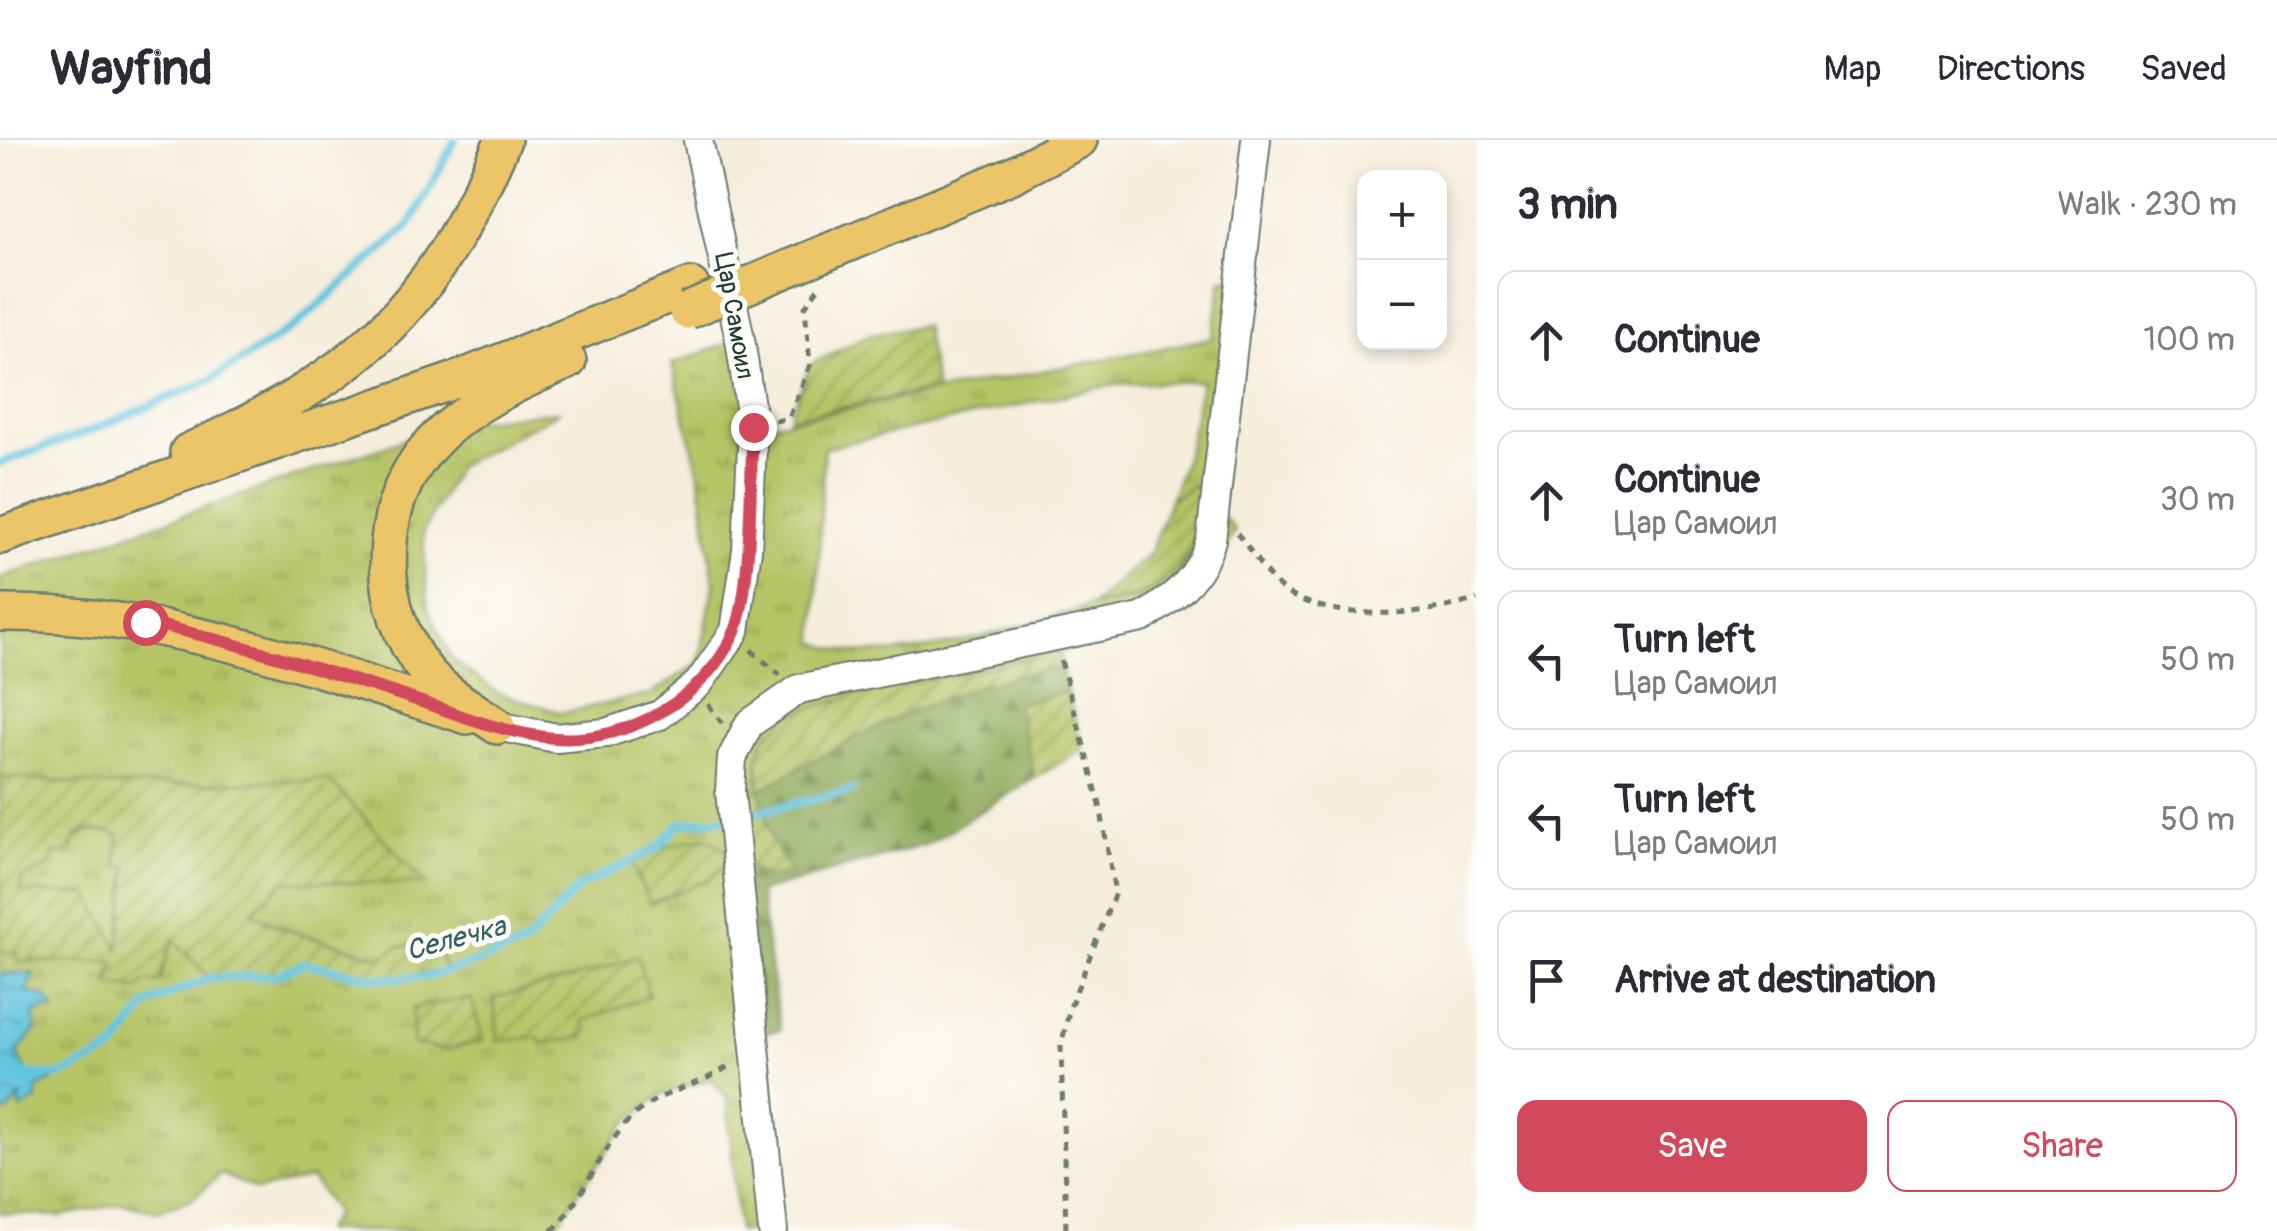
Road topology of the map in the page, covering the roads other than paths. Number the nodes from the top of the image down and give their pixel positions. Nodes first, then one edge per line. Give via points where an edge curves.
1 (503, 140) edge
2 (698, 140) edge
3 (1039, 140) edge
4 (1079, 140) edge
5 (1256, 140) edge
6 (787, 257) junction
7 (689, 298) junction
8 (0, 516) edge
9 (0, 536) edge
10 (0, 613) edge
11 (496, 726) junction
12 (773, 1231) edge

1 - 8 main road via 440,267 404,312 329,377 188,451
2 - 11 street, Цар Самоил via 753,427 735,631 699,683 660,715 606,733 556,738
3 - 6 main road
4 - 6 main road via 1012,176 850,243
5 - 12 street via 1203,568 1142,618 799,689 749,724 732,758
6 - 7 main road
7 - 9 main road
7 - 11 main road via 495,392 418,460 397,496 387,552 391,599 412,653 435,682
10 - 11 main road via 145,622 237,642

